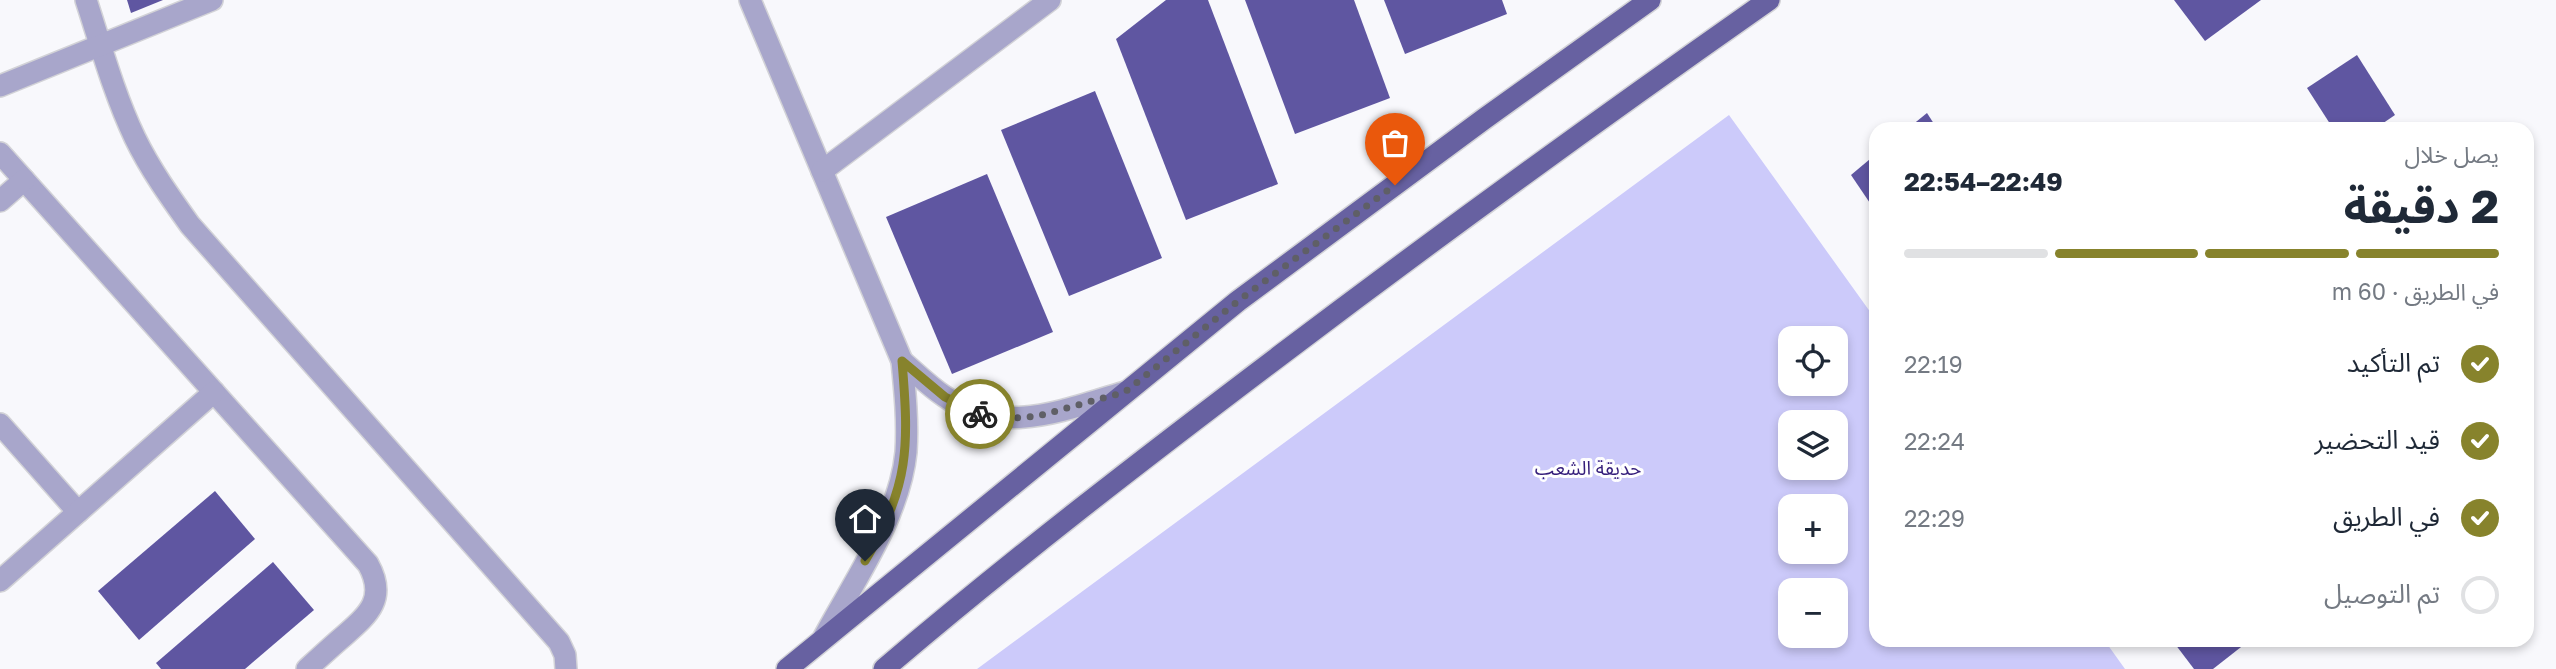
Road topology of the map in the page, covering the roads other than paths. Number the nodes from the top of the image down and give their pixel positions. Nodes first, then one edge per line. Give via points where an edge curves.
1 (86, 0) edge
2 (212, 0) edge
3 (750, 0) edge
4 (1050, 0) edge
5 (1650, 0) edge
6 (1769, 0) edge
7 (101, 45) junction
8 (0, 86) edge
9 (0, 153) edge
10 (822, 171) junction
11 (24, 180) junction
12 (0, 201) edge
13 (902, 361) junction
14 (214, 392) junction
15 (1125, 392) junction
16 (0, 424) edge
17 (78, 512) junction
18 (0, 581) edge
19 (824, 637) junction
20 (307, 669) edge
21 (566, 669) edge
22 (787, 669) edge
23 (884, 669) edge

1 - 7 street
2 - 7 street
3 - 10 street
4 - 10 street
5 - 15 main road via 1250,293
6 - 23 main road via 1413,255 970,596
7 - 8 street
7 - 21 street via 136,139 160,184 190,225 559,642
9 - 11 street
10 - 13 street
11 - 12 street
11 - 14 street
13 - 15 street via 945,397 981,414 1000,417 1038,416
13 - 19 street via 907,426 900,483 880,536
14 - 17 street
14 - 20 street via 374,575 375,601 369,614
15 - 19 main road
16 - 17 street
17 - 18 street
19 - 22 main road

